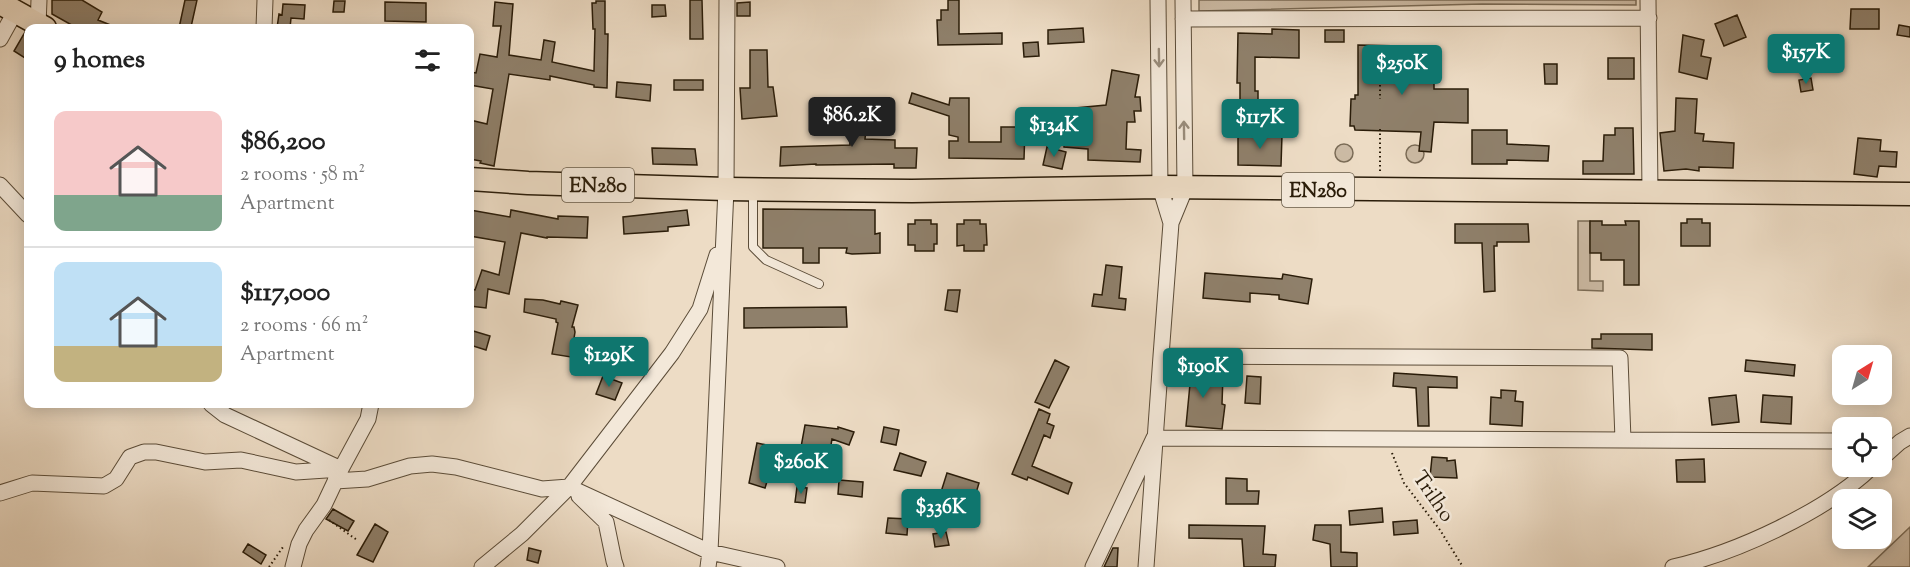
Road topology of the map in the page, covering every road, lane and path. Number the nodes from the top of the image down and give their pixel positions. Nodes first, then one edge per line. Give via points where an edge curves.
1 (39, 0) edge
2 (265, 0) edge
3 (727, 0) edge
4 (1158, 0) edge
5 (1183, 0) edge
6 (1648, 0) edge
7 (8, 7) edge
8 (1649, 18) junction
9 (1183, 19) junction
10 (37, 24) edge
11 (42, 24) edge
12 (264, 24) edge
13 (0, 39) edge
14 (1380, 76) dead end
15 (1380, 99) dead end
16 (1380, 127) dead end
17 (1380, 174) dead end
18 (474, 179) edge
19 (0, 186) edge
20 (1160, 187) junction
21 (726, 189) junction
22 (753, 189) junction
23 (1185, 189) junction
24 (1650, 193) junction
25 (1910, 194) edge
26 (24, 211) edge
27 (1171, 223) junction
28 (723, 238) junction
29 (819, 284) dead end
30 (1161, 356) junction
31 (216, 408) edge
32 (370, 408) edge
33 (1154, 438) junction
34 (1387, 439) junction
35 (1905, 439) edge
36 (1623, 440) junction
37 (1832, 441) edge
38 (1892, 450) edge
39 (338, 475) junction
40 (1862, 477) edge
41 (569, 487) junction
42 (0, 492) edge
43 (709, 560) edge
44 (293, 567) edge
45 (482, 567) edge
46 (616, 567) edge
47 (777, 567) edge
48 (1093, 567) edge
49 (1146, 567) edge
50 (1463, 567) edge
51 (1673, 567) edge

1 - 11 street
2 - 12 street
3 - 21 street
4 -> 20 street
5 - 9 street
6 - 8 street
7 - 10 main road
7 - 13 street
8 - 9 street
8 - 24 street
23 -> 9 street
14 - 15 path
16 - 17 path
18 - 21 main road, EN280
19 - 26 street
20 - 22 main road, EN280
20 - 23 main road, EN280
20 - 27 street
21 - 22 main road, EN280
21 - 28 street
22 - 29 lane via 753,247 766,260
23 - 24 main road, EN280
23 - 27 street
24 - 25 main road, EN280
27 - 30 street
28 - 41 street via 700,309 672,353
28 - 43 street
30 - 33 street
30 - 36 street via 1620,358
31 - 39 street
32 - 39 street
33 - 34 street
33 - 48 street
33 - 49 street
34 - 36 street
34 - 50 path, Trilho via 1404,483
35 - 38 street
36 - 37 street
39 - 41 street via 367,479 432,464 542,489
39 - 42 street via 296,472 241,460 205,462 144,452 130,457 116,479 104,486 32,483
39 - 44 street via 299,544
40 - 51 street via 1759,537
41 - 43 street
41 - 45 street
41 - 46 street via 606,522
43 - 47 street

